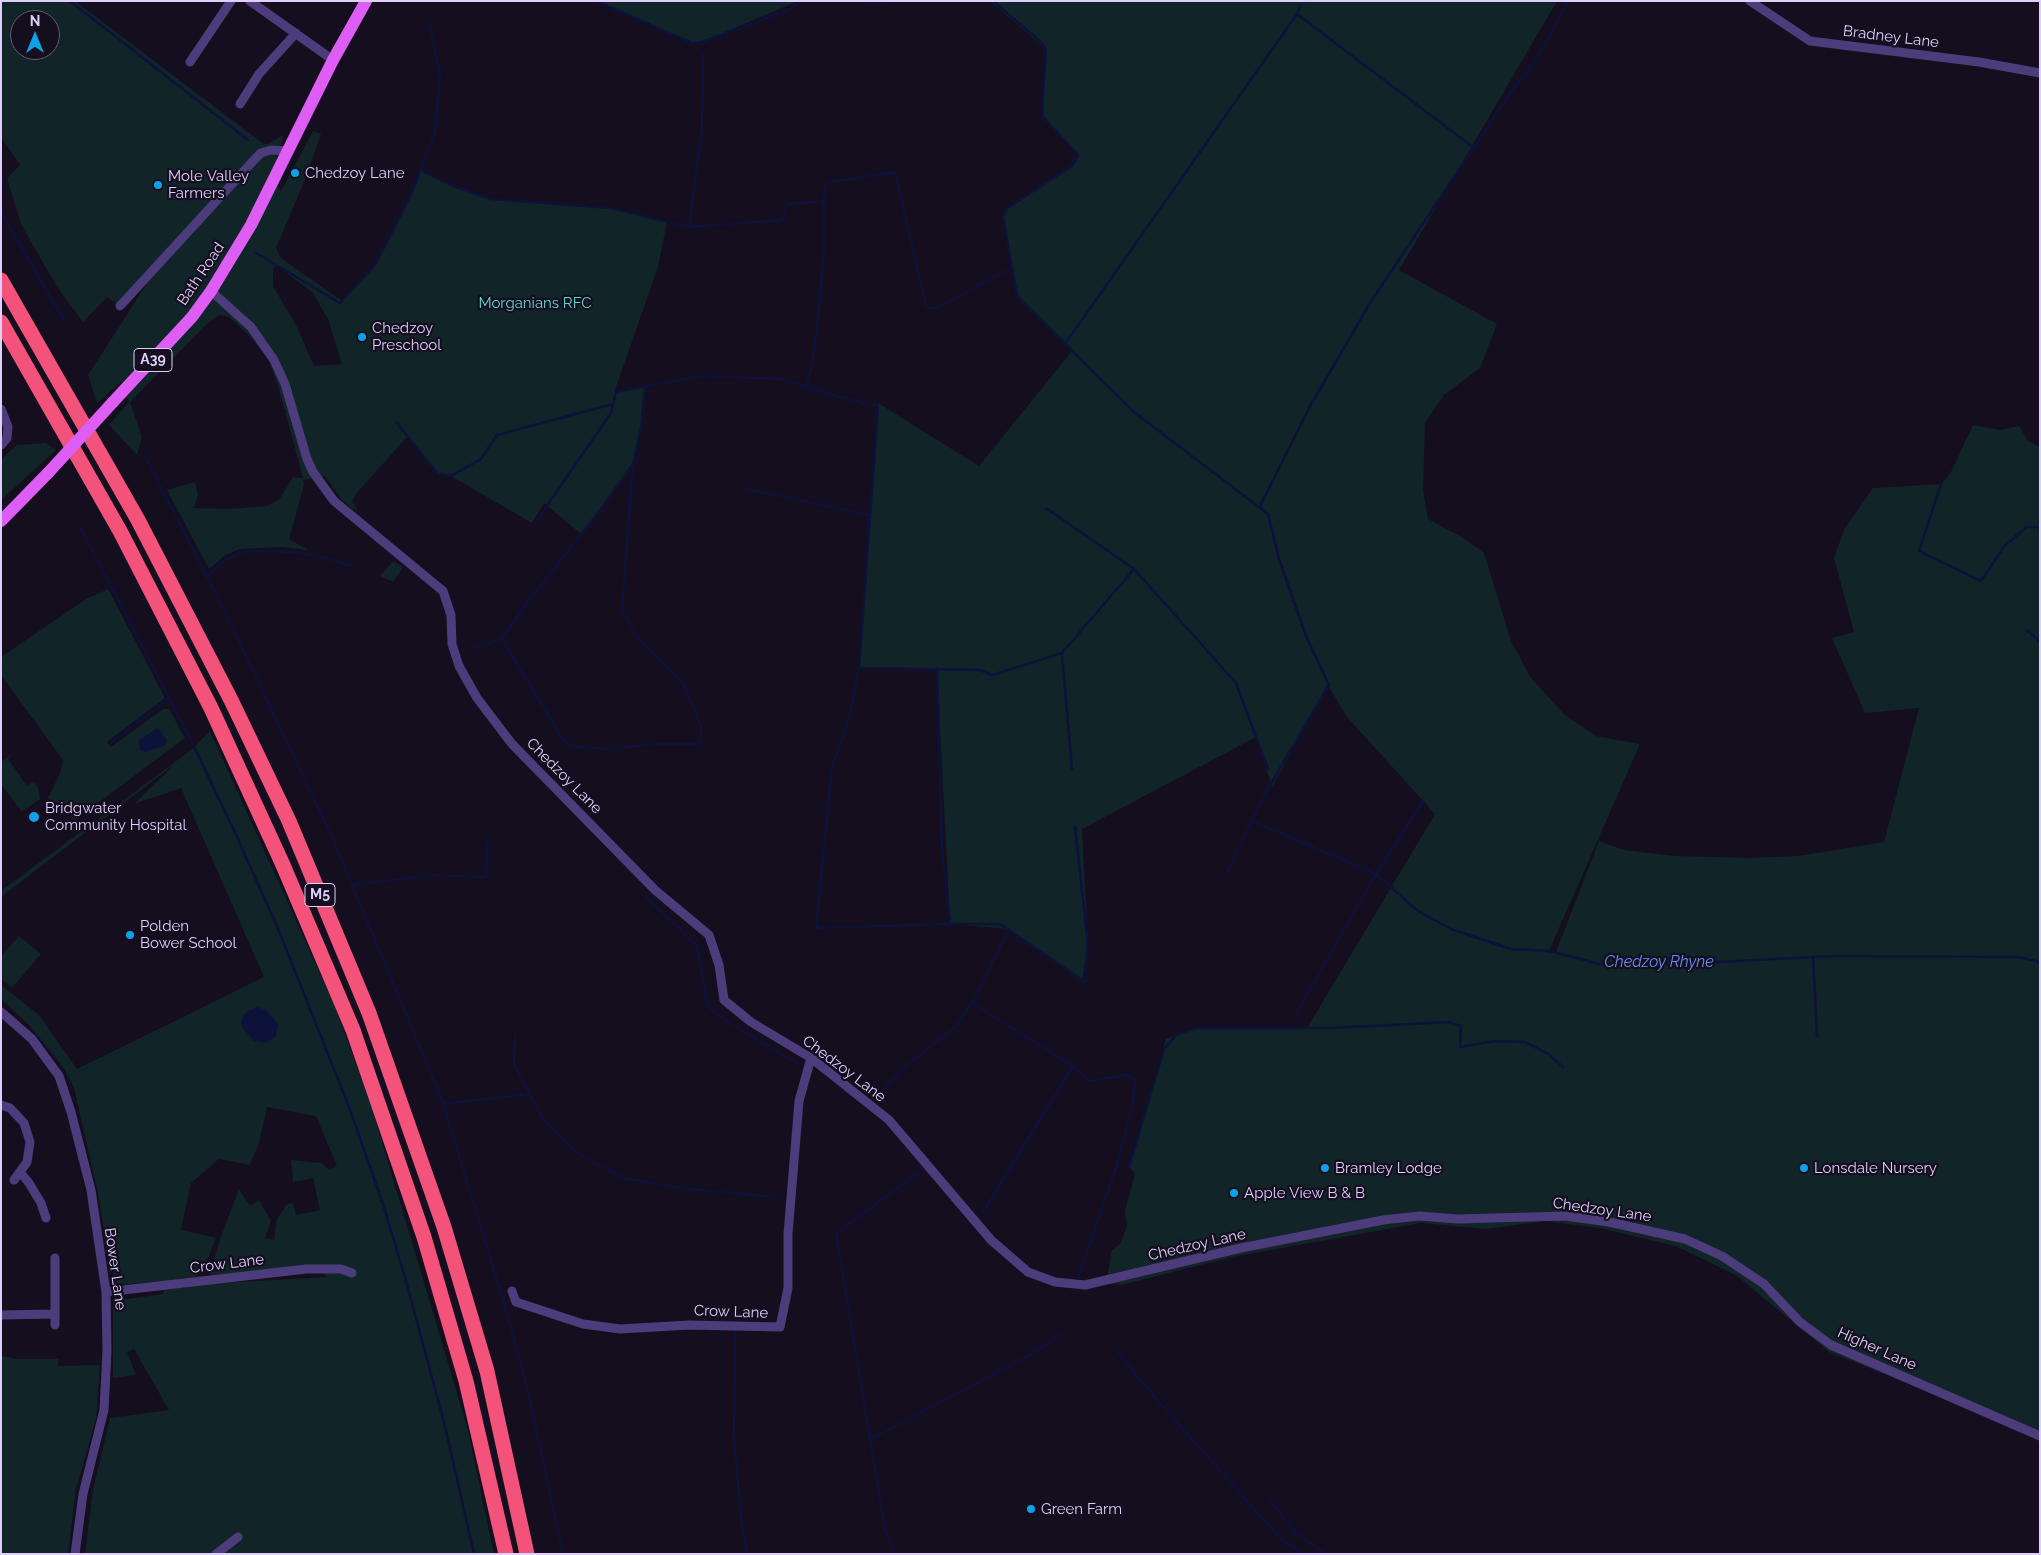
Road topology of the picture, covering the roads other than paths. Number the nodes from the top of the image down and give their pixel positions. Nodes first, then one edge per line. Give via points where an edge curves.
1 (230, 1) edge
2 (250, 1) edge
3 (366, 1) edge
4 (1750, 1) edge
5 (296, 33) junction
6 (333, 60) junction
7 (190, 62) dead end
8 (2040, 73) edge
9 (240, 104) dead end
10 (290, 151) junction
11 (1, 280) edge
12 (211, 291) junction
13 (120, 306) dead end
14 (1, 322) edge
15 (1, 409) edge
16 (1, 445) edge
17 (1, 521) edge
18 (1, 1012) edge
19 (811, 1058) junction
20 (1, 1105) edge
21 (46, 1218) dead end
22 (1722, 1256) joint
23 (55, 1258) dead end
24 (352, 1273) dead end
25 (512, 1291) dead end
26 (106, 1292) junction
27 (54, 1314) junction
28 (1, 1315) edge
29 (55, 1325) dead end
30 (2040, 1436) edge
31 (238, 1537) dead end
32 (75, 1554) edge
33 (216, 1554) edge
34 (506, 1554) edge
35 (527, 1554) edge

1 - 7 street
2 - 5 street
3 - 6 main road, Bath Road / A39
4 - 8 street, Bradney Lane via 1810,41
5 - 6 street
5 - 9 street via 277,62 259,74
6 - 10 main road, Bath Road / A39
10 - 12 main road, Bath Road / A39
10 - 13 street via 271,150 254,160
11 - 35 highway, M5 via 138,520 232,702 289,821 366,1004 444,1227 487,1371
12 - 17 main road, Bath Road / A39, bridge via 192,316
12 - 19 street, Chedzoy Lane via 251,327 274,360 285,384 307,459 334,501 443,591 451,615 452,644 459,666 477,698 512,744 655,890 709,935 719,965 724,1000 750,1022
14 - 34 highway, M5 via 120,531 211,708 283,865 353,1030 424,1237 463,1371
15 - 16 street via 8,427 7,438
18 - 26 street, Bower Lane via 32,1039 59,1076 91,1190
19 - 22 street, Chedzoy Lane via 889,1120 991,1240 1028,1272 1055,1282 1085,1285 1240,1248 1418,1216 1458,1219 1535,1215 1582,1218 1685,1239
19 - 25 street, Crow Lane via 799,1101 788,1234 788,1288 780,1327 689,1325 620,1329 583,1324 516,1302
20 - 21 street via 10,1108 24,1123 30,1142 27,1162 17,1176 37,1196
22 - 30 street, Higher Lane via 1764,1284 1800,1322 1831,1345
23 - 27 street
24 - 26 street, Crow Lane via 341,1269 306,1269
26 - 32 street, Bower Lane via 104,1410 83,1494
27 - 28 street
27 - 29 street
31 - 33 street

